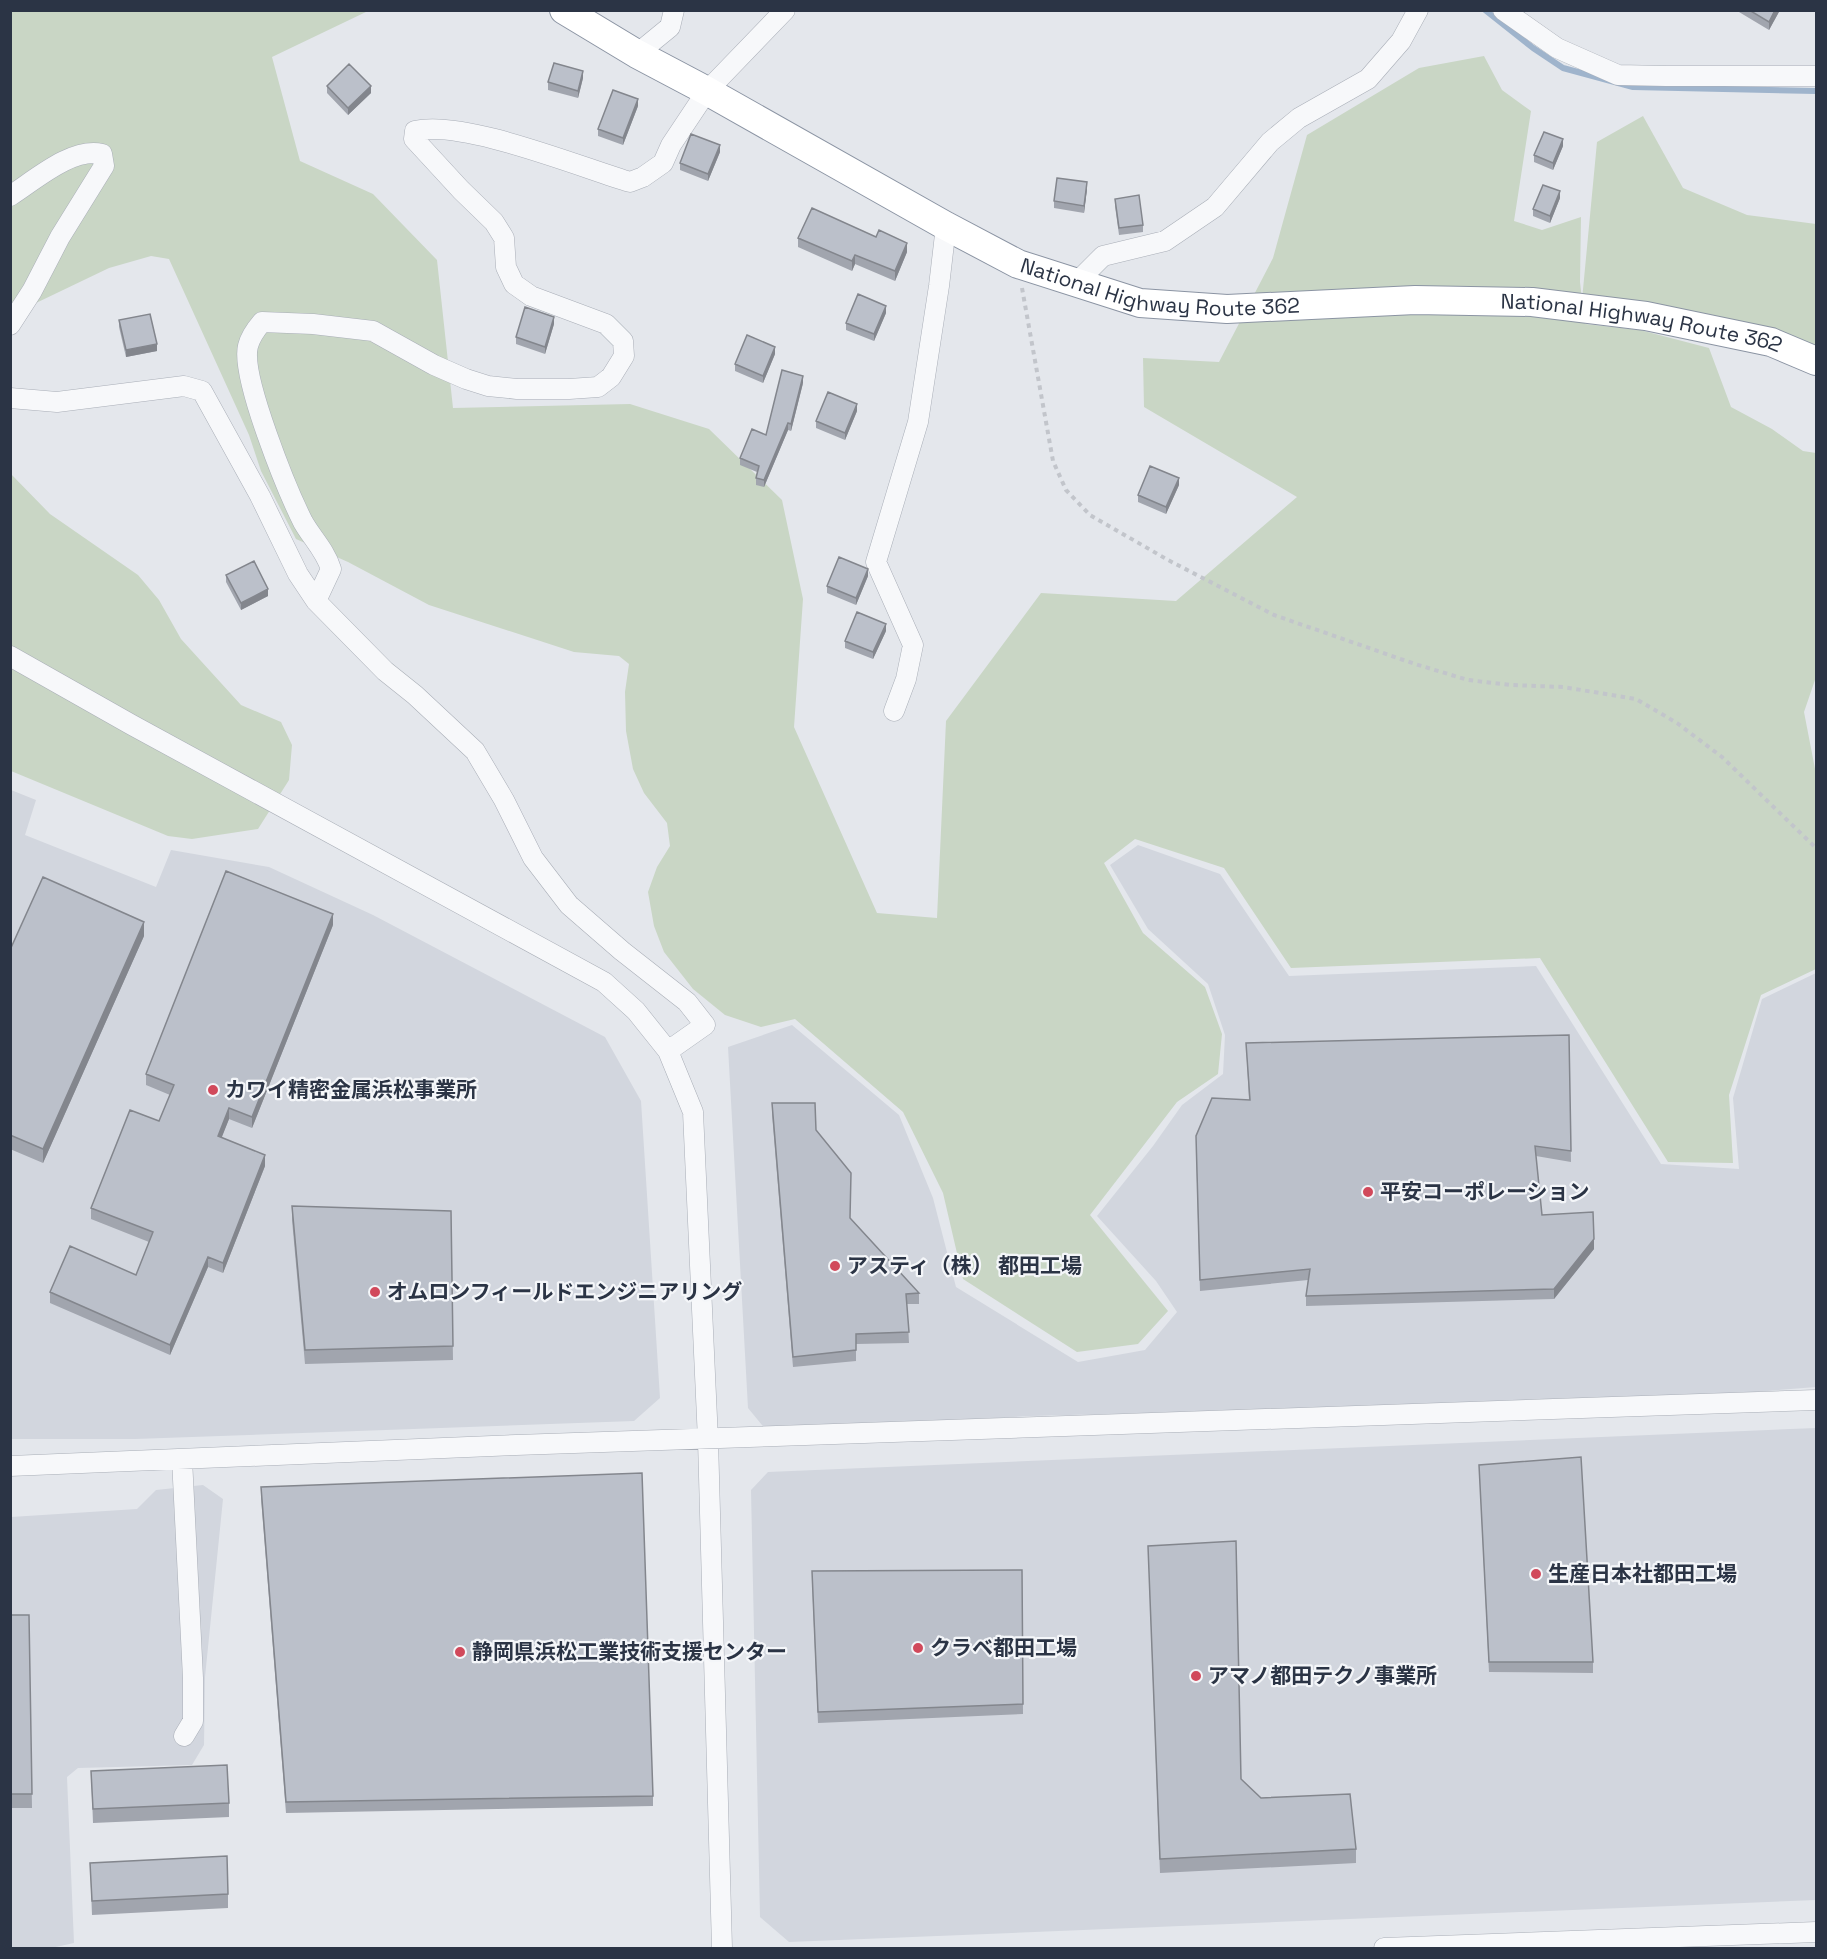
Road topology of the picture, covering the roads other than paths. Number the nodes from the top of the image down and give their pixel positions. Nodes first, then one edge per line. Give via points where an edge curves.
1 (564, 10) edge
2 (674, 10) edge
3 (784, 10) edge
4 (1418, 10) edge
5 (1503, 10) edge
6 (637, 54) junction
7 (1816, 76) edge
8 (707, 91) junction
9 (10, 196) edge
10 (946, 226) junction
11 (1076, 283) junction
12 (10, 325) edge
13 (1816, 361) edge
14 (10, 398) edge
15 (316, 601) junction
16 (10, 656) edge
17 (894, 711) dead end
18 (668, 1051) junction
19 (1816, 1400) edge
20 (708, 1440) junction
21 (182, 1460) junction
22 (10, 1466) edge
23 (184, 1736) dead end
24 (1816, 1932) edge
25 (722, 1948) edge
26 (1383, 1948) edge

1 - 6 highway, National Highway Route 362
2 - 6 street via 670,27
3 - 8 street
4 - 11 street via 1401,41 1368,79 1299,118 1270,142 1215,207 1165,241 1103,256
5 - 7 street via 1557,48 1618,75
6 - 8 highway, National Highway Route 362
8 - 10 highway, National Highway Route 362
8 - 15 street via 663,163 630,182 455,130 415,131 414,139 494,222 504,238 506,267 514,284 531,296 606,324 622,341 624,356 611,377 598,387 488,386 434,365 373,331 346,326 262,322 256,329 247,348 260,412 289,494 331,569
9 - 12 street via 67,159 91,152 102,154 104,166
10 - 11 highway, National Highway Route 362 via 1018,264
10 - 17 street via 918,422 876,562 913,645
11 - 13 highway, National Highway Route 362 via 1140,303 1227,309 1415,300 1532,302 1646,316 1772,342
14 - 15 street via 57,402 184,386 202,391
15 - 18 street via 385,671 475,751 533,858 569,905 687,1002 705,1025
16 - 18 street via 604,982 636,1011
18 - 20 street via 693,1112
19 - 20 street
20 - 21 street
20 - 25 street
21 - 22 street
21 - 23 street via 193,1678 193,1721
24 - 26 street

